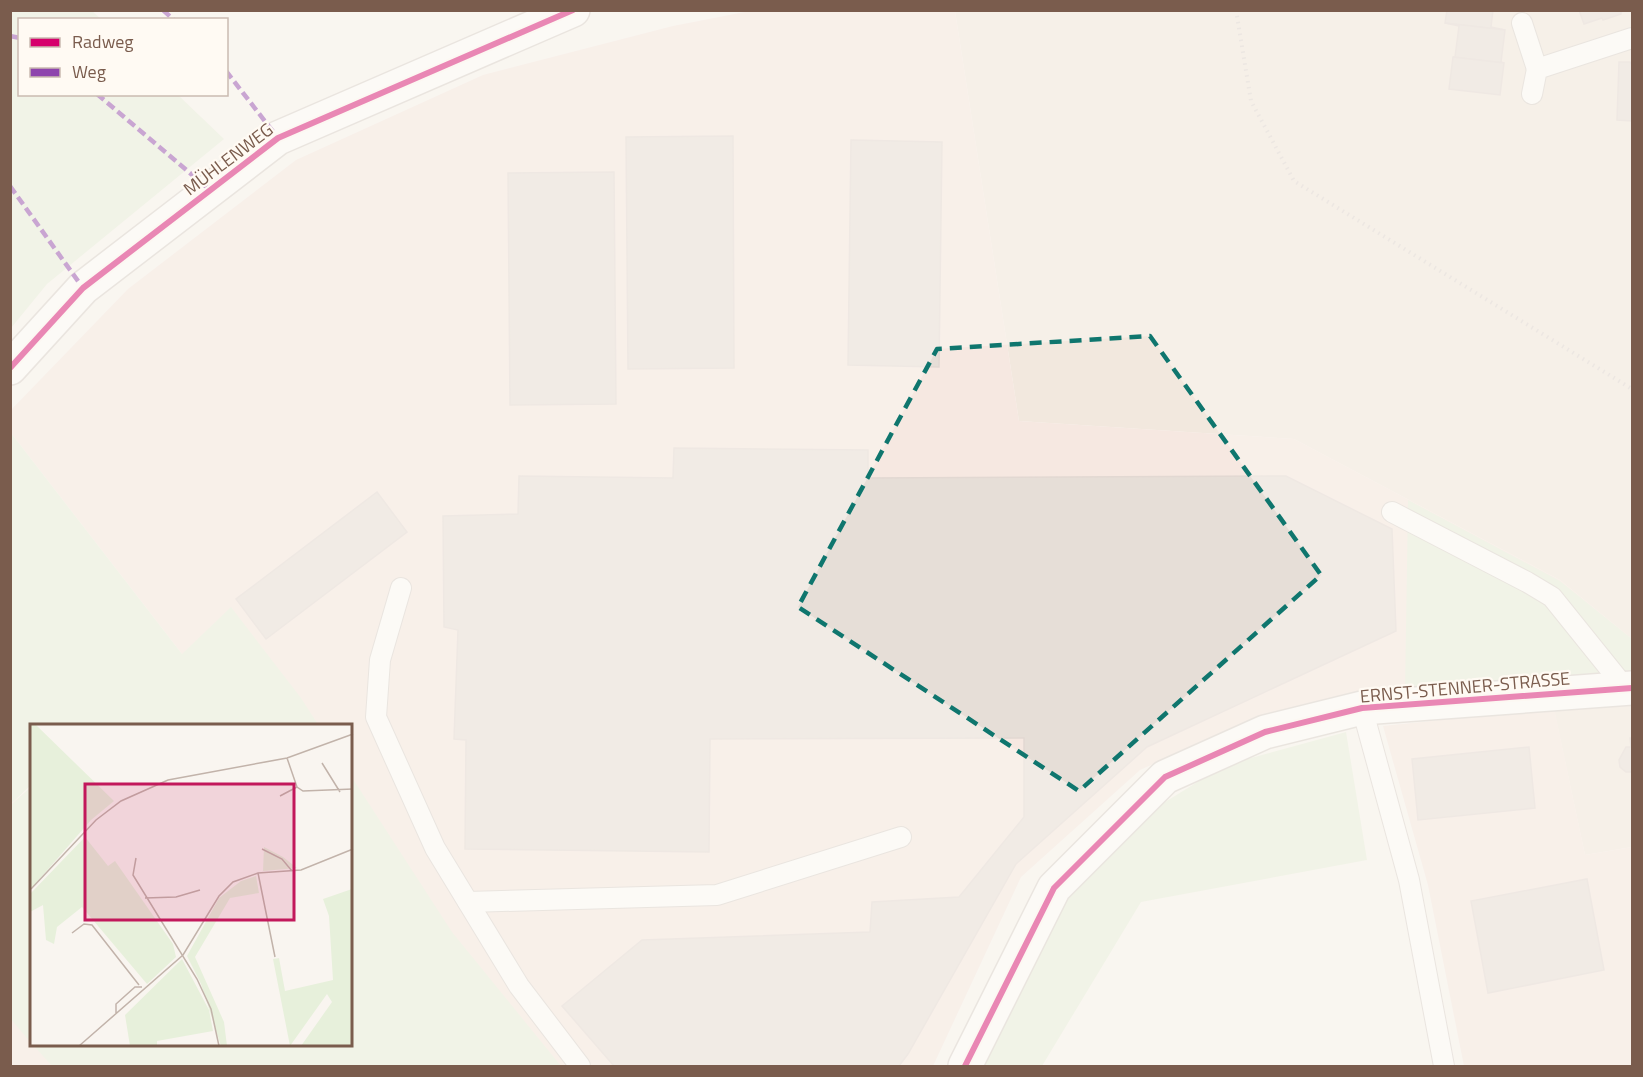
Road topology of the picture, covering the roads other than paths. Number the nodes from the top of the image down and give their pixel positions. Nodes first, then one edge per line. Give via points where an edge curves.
1 (573, 10) edge
2 (1522, 23) dead end
3 (1632, 38) edge
4 (1537, 69) junction
5 (1532, 94) dead end
6 (10, 368) edge
7 (1392, 512) dead end
8 (401, 588) dead end
9 (1629, 689) edge
10 (1362, 708) junction
11 (901, 837) dead end
12 (468, 902) junction
13 (580, 1066) edge
14 (965, 1066) edge
15 (1443, 1066) edge

1 - 6 street, MÜHLENWEG via 278,138 83,288
2 - 4 lane
3 - 4 lane
4 - 5 lane
7 - 9 lane via 1552,597
8 - 12 lane via 380,660 376,717 435,848
9 - 10 street, ERNST-STENNER-STRASSE
10 - 14 street, ERNST-STENNER-STRASSE via 1265,732 1166,777 1054,888
10 - 15 lane via 1409,880
11 - 12 lane via 717,895
12 - 13 lane via 519,986

